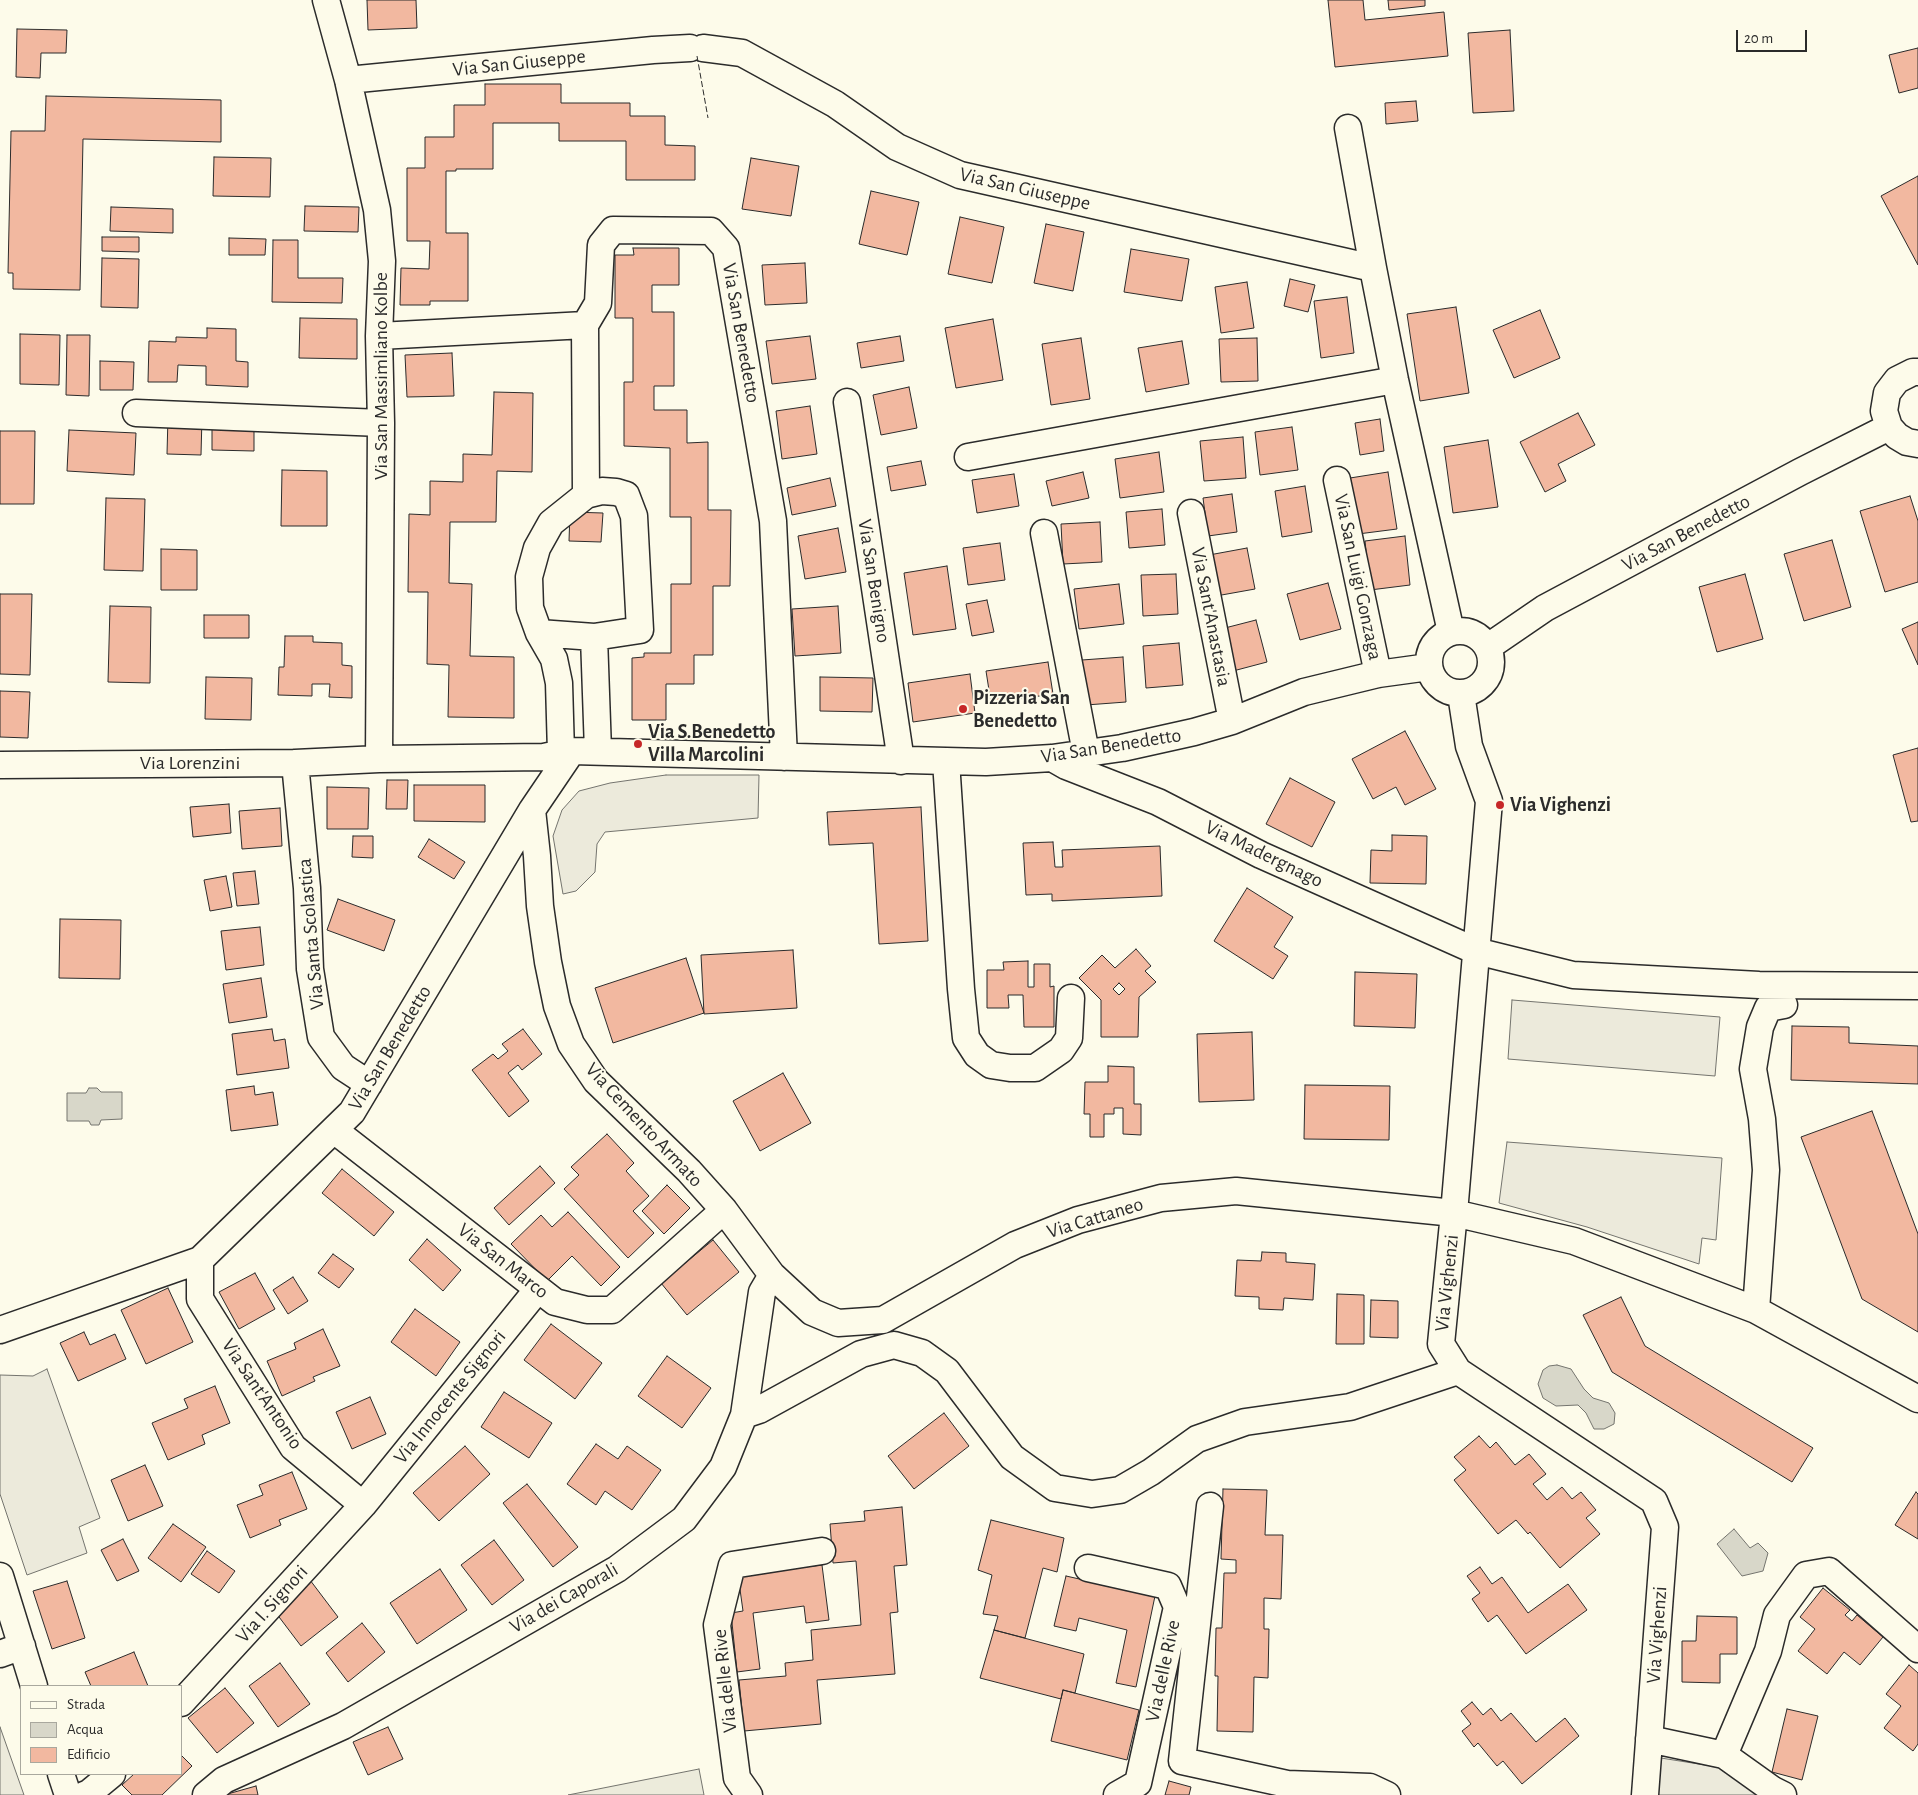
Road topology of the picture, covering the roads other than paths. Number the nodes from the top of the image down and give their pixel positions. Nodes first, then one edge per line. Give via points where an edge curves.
1 (326, 0) edge
2 (348, 80) junction
3 (1348, 128) dead end
4 (1372, 268) junction
5 (585, 324) junction
6 (379, 336) junction
7 (1918, 372) edge
8 (1395, 380) junction
9 (847, 402) dead end
10 (136, 413) dead end
11 (381, 423) junction
12 (1889, 427) junction
13 (1918, 444) edge
14 (968, 457) dead end
15 (1337, 480) dead end
16 (586, 495) junction
17 (1191, 513) dead end
18 (1044, 534) dead end
19 (1451, 632) junction
20 (539, 633) junction
21 (594, 637) junction
22 (1488, 647) junction
23 (1429, 667) junction
24 (1378, 674) junction
25 (1461, 694) junction
26 (1232, 721) junction
27 (598, 751) junction
28 (1086, 753) junction
29 (559, 754) junction
30 (784, 757) junction
31 (1052, 758) junction
32 (379, 759) junction
33 (901, 761) junction
34 (946, 762) junction
35 (295, 763) junction
36 (0, 765) edge
37 (532, 810) junction
38 (1476, 951) junction
39 (1918, 986) edge
40 (1071, 998) dead end
41 (1784, 1005) dead end
42 (369, 1084) junction
43 (334, 1130) junction
44 (724, 1210) junction
45 (1454, 1213) junction
46 (200, 1260) junction
47 (772, 1275) junction
48 (538, 1289) junction
49 (1756, 1310) junction
50 (0, 1330) edge
51 (1458, 1371) junction
52 (1918, 1399) edge
53 (744, 1415) junction
54 (363, 1505) junction
55 (1210, 1506) dead end
56 (822, 1551) dead end
57 (1088, 1568) dead end
58 (0, 1576) edge
59 (1918, 1649) edge
60 (11, 1650) edge
61 (33, 1685) edge
62 (182, 1702) edge
63 (1649, 1739) junction
64 (1724, 1755) junction
65 (62, 1775) edge
66 (111, 1775) edge
67 (68, 1795) edge
68 (84, 1795) edge
69 (206, 1795) edge
70 (749, 1795) edge
71 (1117, 1795) edge
72 (1387, 1795) edge
73 (1645, 1795) edge
74 (1783, 1795) edge

1 - 2 street, Via San Massimliano Kolbe
2 - 4 street, Via San Giuseppe via 653,50 697,48 742,53 835,104 897,147 960,175
2 - 6 street, Via San Massimliano Kolbe via 377,210 382,261
3 - 4 street
4 - 8 street
5 - 6 street
5 - 16 street
5 - 30 street, Via San Benedetto via 598,303 601,245 613,230 710,231 726,248 772,521
6 - 11 street, Via San Massimliano Kolbe
7 - 12 street via 1897,380 1887,393 1884,411
8 - 14 street
8 - 19 street
9 - 33 street, Via San Benigno
10 - 11 street
11 - 32 street, Via San Massimliano Kolbe
12 - 13 street via 1907,442
12 - 22 street, Via San Benedetto via 1545,608
15 - 24 street, Via San Luigi Gonzaga
16 - 20 street via 551,523 537,548 529,577 530,608
16 - 21 street via 602,491 626,495 634,516 640,630
17 - 26 street, Via Sant'Anastasia
18 - 28 street
19 - 22 street via 1468,631
19 - 23 street via 1438,639 1430,652
20 - 21 street
20 - 29 street via 554,660 560,683
21 - 27 street
22 - 25 street via 1492,659 1487,678 1473,691
23 - 24 street, Via San Benedetto
23 - 25 street via 1431,676 1444,689
24 - 26 street, Via San Benedetto via 1304,692
25 - 38 street, Via Vighenzi via 1469,746 1489,801
26 - 28 street, Via San Benedetto via 1122,748
27 - 29 street, Via San Benedetto
27 - 30 street, Via San Benedetto
28 - 31 street, Via San Benedetto
29 - 32 street, Via Lorenzini
29 - 37 street, Via San Benedetto
30 - 33 street, Via San Benedetto
31 - 34 street, Via San Benedetto
31 - 38 street, Via Madergnago via 1158,802 1261,855
32 - 35 street, Via Lorenzini
33 - 34 street, Via San Benedetto
34 - 40 street via 966,1038 977,1055 991,1065 1035,1068 1062,1050 1069,1038
35 - 36 street, Via Lorenzini
35 - 42 street, Via Santa Scolastica via 307,888 310,969 321,1037 343,1067
37 - 42 street, Via San Benedetto
37 - 44 street, Via Cemento Armato via 548,962 557,1006 571,1044 596,1081 689,1171
38 - 39 street, Via Madergnago via 1573,975 1759,986
38 - 45 street, Via Vighenzi
41 - 49 street via 1768,1008 1760,1027 1753,1069 1762,1119 1766,1170
42 - 43 street, Via San Benedetto via 352,1112
43 - 46 street, Via San Benedetto
43 - 48 street, Via San Marco
44 - 47 street, Via Cemento Armato
44 - 48 street, Via San Marco via 612,1310 587,1310 555,1302
45 - 47 street, Via Cattaneo via 1236,1191 1161,1198 1078,1220 1016,1245 883,1320 838,1323 812,1312
45 - 49 street, Via Cattaneo via 1574,1241
45 - 51 street, Via Vighenzi via 1441,1344
46 - 50 street, Via San Benedetto
46 - 54 street, Via Sant'Antonio via 200,1299 292,1447
47 - 53 street, Via dei Caporali via 762,1292
48 - 54 street, Via Innocente Signori
49 - 52 street, Via Cattaneo
51 - 53 street via 1350,1407 1245,1422 1197,1439 1120,1490 1092,1494 1055,1488 1012,1457 947,1371 922,1353 894,1345 860,1354 759,1410
51 - 63 street, Via Vighenzi via 1654,1501 1665,1527
53 - 69 street, Via dei Caporali via 722,1466 684,1519 617,1569 342,1726 224,1780
54 - 62 street, Via I. Signori
55 - 72 street via 1182,1761 1287,1784 1370,1787
56 - 70 street, Via delle Rive via 732,1565 717,1626 737,1778
57 - 71 street, Via delle Rive via 1168,1586 1177,1607 1138,1783
58 - 60 street
59 - 64 street via 1829,1571 1806,1575 1776,1615 1768,1651
60 - 61 street
63 - 64 street
63 - 73 street, Via Vighenzi
64 - 74 street
65 - 67 street
66 - 68 street

